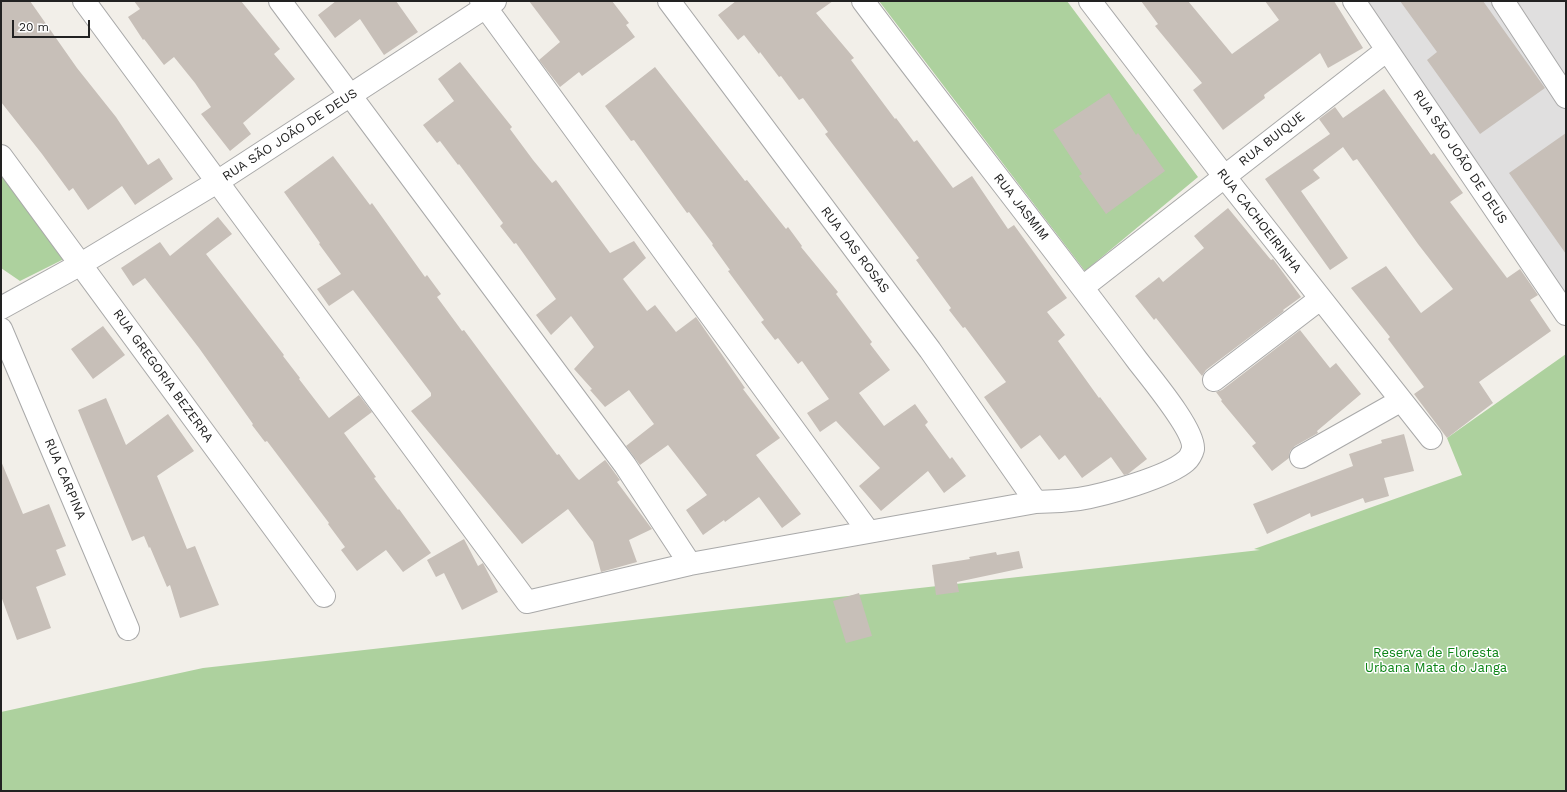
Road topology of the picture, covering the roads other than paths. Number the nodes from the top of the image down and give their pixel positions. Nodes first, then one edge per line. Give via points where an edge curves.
1 (84, 1) edge
2 (280, 1) edge
3 (669, 1) edge
4 (862, 1) edge
5 (1090, 1) edge
6 (1354, 1) edge
7 (1503, 1) edge
8 (487, 3) edge
9 (1387, 50) junction
10 (351, 95) junction
11 (1566, 97) edge
12 (1, 156) edge
13 (1224, 176) junction
14 (217, 182) junction
15 (81, 264) junction
16 (1083, 287) junction
17 (1320, 298) junction
18 (1, 308) edge
19 (1566, 314) edge
20 (1, 329) edge
21 (1214, 380) dead end
22 (1400, 401) junction
23 (1431, 438) dead end
24 (1300, 457) dead end
25 (1036, 502) junction
26 (868, 531) junction
27 (690, 564) junction
28 (324, 596) dead end
29 (128, 629) dead end

1 - 14 street
2 - 10 street
3 - 25 street, RUA DAS ROSAS via 930,350
4 - 16 street, RUA JASMIM
5 - 13 street, RUA CACHOEIRINHA
6 - 9 street, RUA SÃO JOÃO DE DEUS
7 - 11 street
8 - 10 street, RUA SÃO JOÃO DE DEUS
8 - 26 street
9 - 13 street, RUA BUIQUE
9 - 19 street, RUA SÃO JOÃO DE DEUS
10 - 14 street, RUA SÃO JOÃO DE DEUS
10 - 27 street via 625,465
12 - 15 street, RUA GREGORIA BEZERRA
13 - 16 street, RUA BUIQUE
13 - 17 street, RUA CACHOEIRINHA
14 - 15 street, RUA SÃO JOÃO DE DEUS
14 - 27 street, RUA JASMIM via 527,602
15 - 18 street, RUA SÃO JOÃO DE DEUS
15 - 28 street, RUA GREGORIA BEZERRA
16 - 25 street, RUA JASMIM via 1177,414 1191,438 1193,449 1188,460 1174,470 1129,486 1082,499
17 - 21 street
17 - 22 street, RUA CACHOEIRINHA
20 - 29 street, RUA CARPINA
22 - 23 street, RUA CACHOEIRINHA
22 - 24 street
25 - 26 street, RUA JASMIM
26 - 27 street, RUA JASMIM

